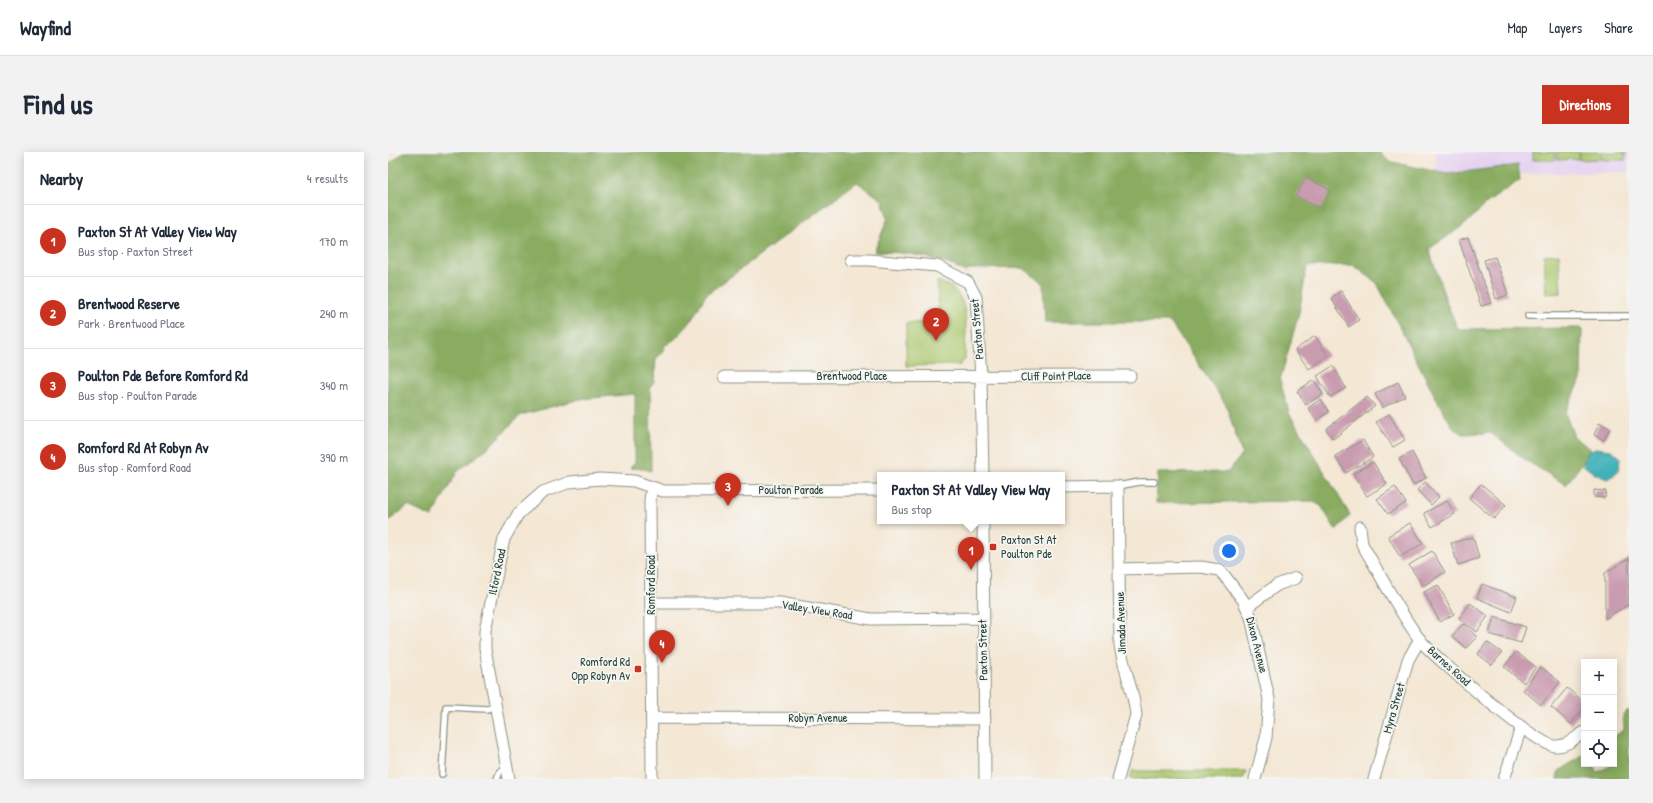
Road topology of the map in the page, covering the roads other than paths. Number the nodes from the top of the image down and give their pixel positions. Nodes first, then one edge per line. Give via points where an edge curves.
1 (851, 260) dead end
2 (1528, 316) dead end
3 (1629, 316) edge
4 (1130, 376) dead end
5 (724, 377) dead end
6 (981, 377) junction
7 (983, 472) edge
8 (1154, 482) dead end
9 (1118, 486) junction
10 (1065, 487) edge
11 (654, 488) junction
12 (877, 490) edge
13 (983, 524) edge
14 (1360, 527) dead end
15 (1119, 569) junction
16 (1296, 578) dead end
17 (651, 603) junction
18 (1247, 607) junction
19 (983, 618) junction
20 (1420, 640) junction
21 (496, 706) junction
22 (652, 718) junction
23 (985, 719) junction
24 (1521, 728) junction
25 (1581, 734) edge
26 (442, 774) dead end
27 (508, 774) edge
28 (497, 779) edge
29 (652, 779) edge
30 (985, 779) edge
31 (1118, 779) edge
32 (1254, 779) edge
33 (1374, 779) edge
34 (1504, 779) edge

1 - 6 street, Paxton Street via 937,266 968,282 976,297
2 - 3 lane
4 - 6 street, Cliff Point Place
5 - 6 street, Brentwood Place
6 - 7 street, Paxton Street
8 - 9 lane
9 - 10 street
9 - 15 street, Jimada Avenue
11 - 12 street, Poulton Parade via 663,491
11 - 17 street, Romford Road via 650,500
11 - 21 street, Ilford Road via 634,481 600,479 570,482 543,492 518,514 504,539 485,631 485,649
13 - 19 street, Paxton Street
14 - 20 street, Barnes Road via 1362,544
15 - 18 street, Dixon Avenue via 1212,568 1224,575
15 - 31 street, Jimada Avenue via 1120,645 1136,715
16 - 18 street via 1277,585
17 - 19 street, Valley View Road via 780,603 871,619
17 - 22 street, Romford Road
18 - 32 street, Dixon Avenue via 1257,638 1269,699 1266,738
19 - 23 street, Paxton Street
20 - 24 street, Barnes Road via 1435,656
20 - 33 street, Myra Street via 1408,660
21 - 26 lane via 487,709 446,707
21 - 27 street, Ilford Road
22 - 23 street, Robyn Avenue
22 - 29 street, Romford Road
23 - 30 street, Paxton Street
24 - 25 street, Barnes Road via 1554,747 1565,745
24 - 34 street
27 - 28 lane via 500,771

